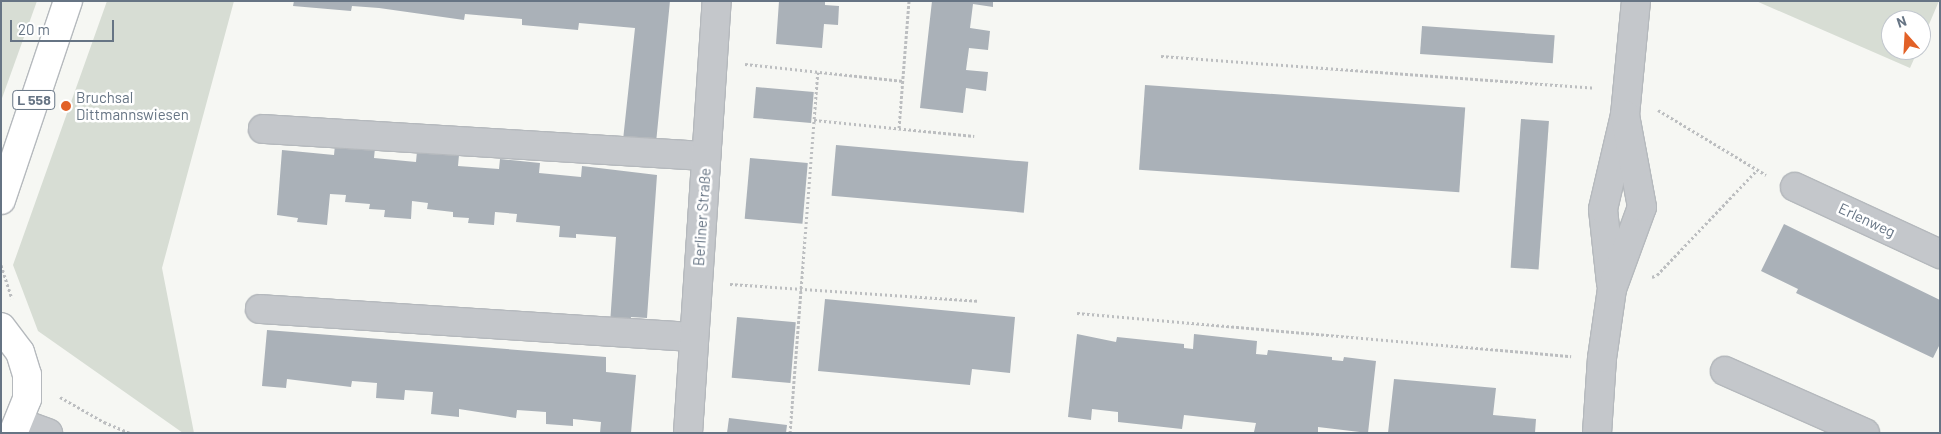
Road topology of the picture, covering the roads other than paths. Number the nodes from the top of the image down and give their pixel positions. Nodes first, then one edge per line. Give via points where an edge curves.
1 (68, 1) edge
2 (717, 1) edge
3 (1636, 1) edge
4 (1626, 103) junction
5 (263, 129) dead end
6 (706, 156) junction
7 (1795, 187) road end
8 (1, 200) edge
9 (1940, 254) edge
10 (1612, 289) junction
11 (260, 309) dead end
12 (1, 327) edge
13 (693, 337) junction
14 (1725, 371) dead end
15 (17, 428) edge
16 (48, 433) edge
17 (688, 433) edge
18 (1597, 433) edge
19 (1865, 433) edge

1 - 8 main road, L 558
2 - 6 street, Berliner Straße
3 - 4 street
4 - 10 street via 1603,209
4 - 10 street via 1642,207
5 - 6 street
6 - 13 street, Berliner Straße
7 - 9 street, Erlenweg
10 - 18 street via 1602,358
11 - 13 street
12 - 15 main road via 20,352 26,375 27,399
13 - 17 street, Berliner Straße
14 - 19 street
15 - 16 street

